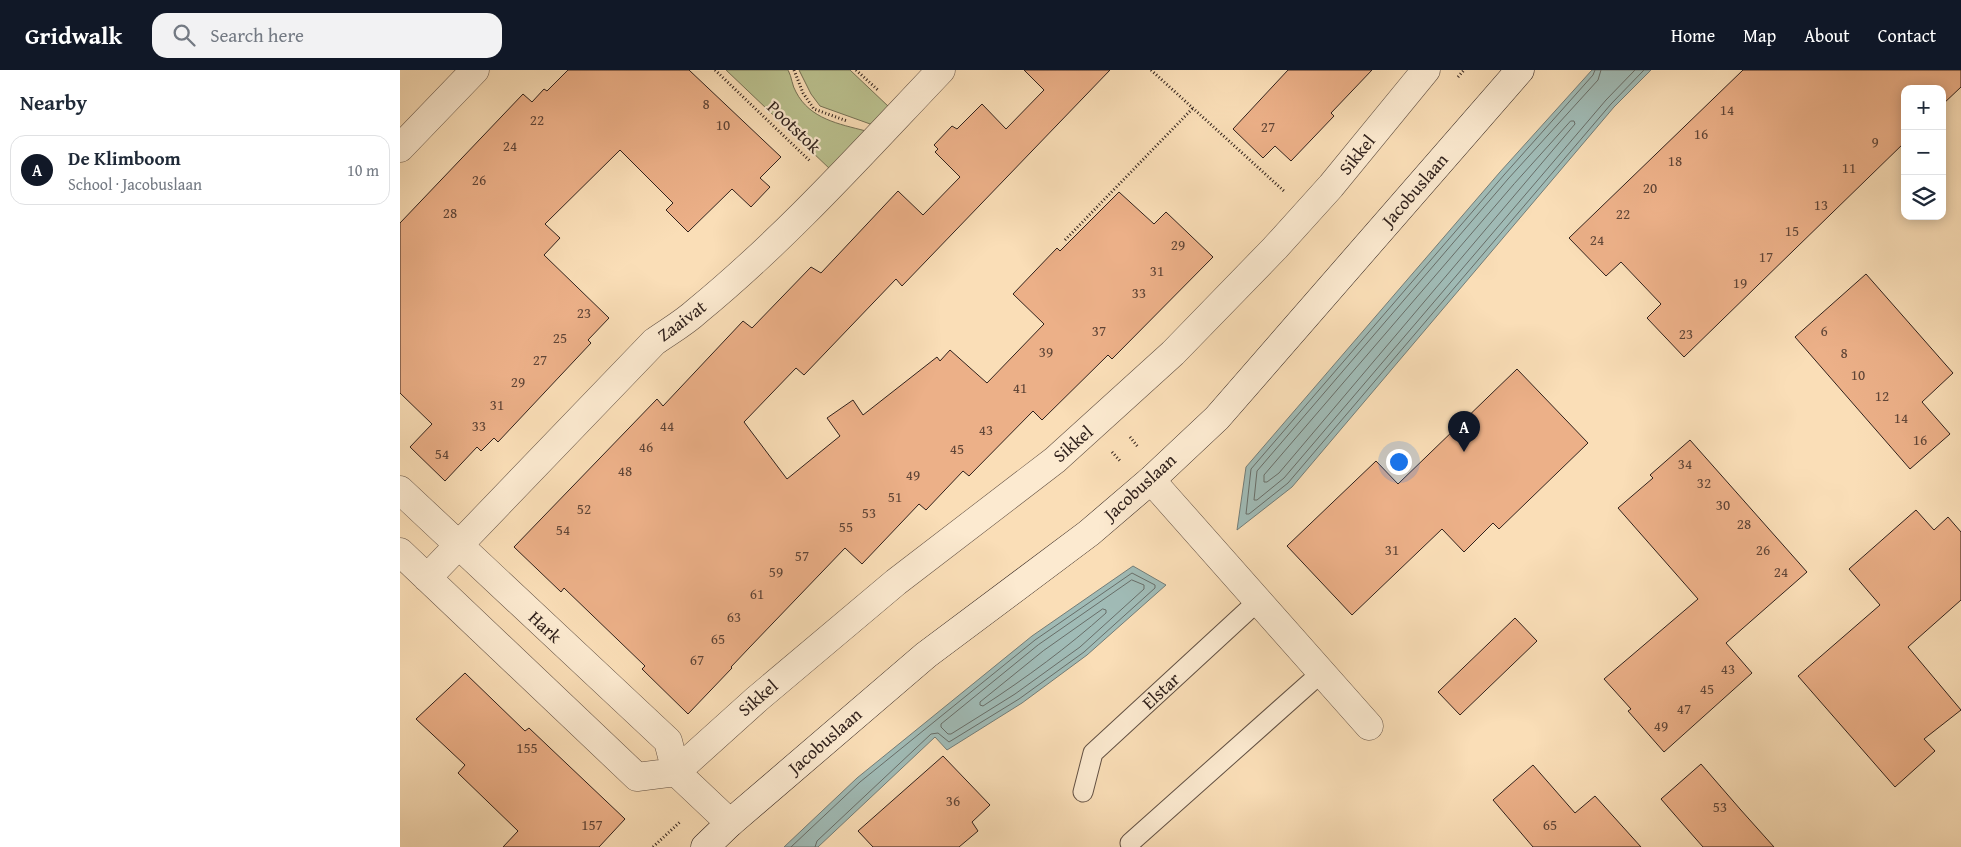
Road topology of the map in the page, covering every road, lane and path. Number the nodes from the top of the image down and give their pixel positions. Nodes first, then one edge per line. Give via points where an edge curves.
1 (475, 70) edge
2 (715, 70) edge
3 (794, 70) edge
4 (941, 70) edge
5 (1151, 70) edge
6 (1426, 70) edge
7 (1520, 70) edge
8 (1193, 108) junction
9 (882, 135) junction
10 (400, 148) edge
11 (834, 184) junction
12 (1307, 212) junction
13 (1065, 240) dead end
14 (1100, 420) junction
15 (1151, 480) junction
16 (400, 490) edge
17 (458, 546) junction
18 (400, 552) edge
19 (427, 578) junction
20 (1258, 601) junction
21 (1321, 672) junction
22 (1369, 726) dead end
23 (676, 772) junction
24 (1083, 792) dead end
25 (730, 823) junction
26 (1130, 843) dead end
27 (705, 847) edge

1 - 10 street
2 - 11 path, Pootstok
3 - 9 path, Pootstok via 814,109
4 - 9 street, Zaaivat
5 - 8 path
6 - 12 street, Sikkel
7 - 15 street, Jacobuslaan via 1216,418
8 - 12 path
8 - 13 path
9 - 11 street, Zaaivat
11 - 17 street, Zaaivat via 791,228 696,312 654,342
12 - 14 street, Sikkel via 1173,353
14 - 15 path via 1128,470
14 - 15 path via 1145,454
14 - 23 street, Sikkel via 1056,460 896,582
15 - 20 street
15 - 25 street, Jacobuslaan via 1089,533 926,655
16 - 17 street, Hark
17 - 19 street, Zaaivat
17 - 23 street, Hark via 668,741
18 - 19 street
19 - 23 street via 637,777
20 - 21 street
20 - 24 lane, Elstar via 1093,753
21 - 22 street
21 - 26 lane
23 - 25 street
25 - 27 street, Jacobuslaan

